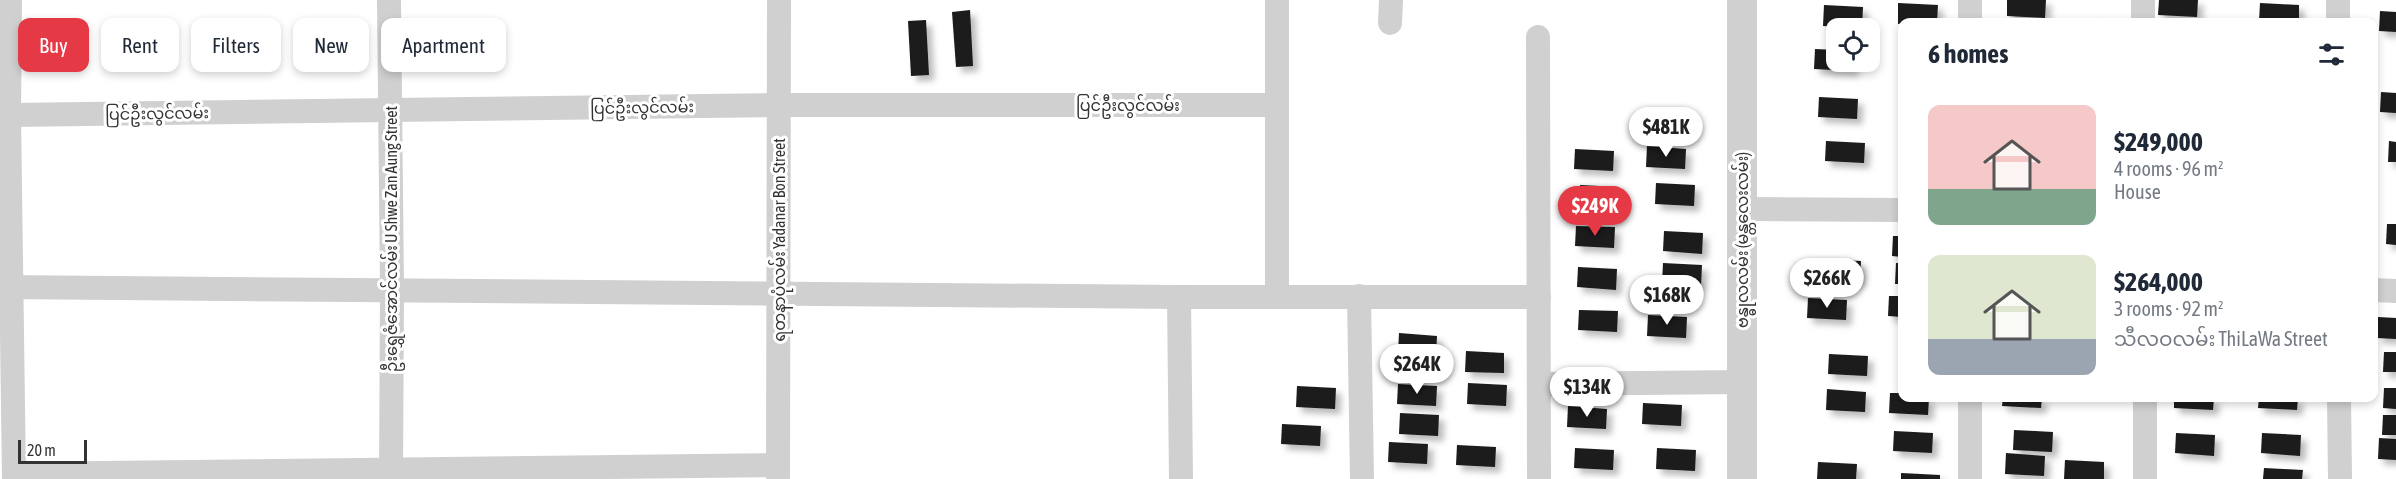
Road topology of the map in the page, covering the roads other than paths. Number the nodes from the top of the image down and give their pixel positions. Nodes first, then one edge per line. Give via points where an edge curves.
1 (10, 0) edge
2 (389, 0) edge
3 (779, 0) edge
4 (1277, 0) edge
5 (1742, 0) edge
6 (1970, 0) edge
7 (2143, 0) edge
8 (2338, 0) edge
9 (1970, 18) edge
10 (2143, 18) edge
11 (2338, 18) edge
12 (1538, 37) dead end
13 (779, 105) junction
14 (1276, 105) junction
15 (391, 110) junction
16 (9, 115) junction
17 (1742, 208) junction
18 (1898, 210) edge
19 (6, 287) edge
20 (392, 289) junction
21 (2378, 290) edge
22 (2396, 291) edge
23 (778, 292) junction
24 (1277, 296) junction
25 (1359, 296) junction
26 (1179, 297) junction
27 (1539, 297) junction
28 (1742, 382) junction
29 (1539, 384) junction
30 (1970, 402) edge
31 (2145, 402) edge
32 (2339, 402) edge
33 (778, 472) edge
34 (391, 474) edge
35 (14, 476) edge
36 (1181, 479) edge
37 (1362, 479) edge
38 (1539, 479) edge
39 (1742, 479) edge
40 (1970, 479) edge
41 (2145, 479) edge
42 (2340, 479) edge

1 - 16 street
2 - 15 street, ဦးရွှေဇံအောင်လမ်း U Shwe Zan Aung Street
3 - 13 street, ရတနာပုံလမ်း Yadanar Bon Street
4 - 14 street
5 - 17 street, ဗန္ဓုလလမ်း (မန္တလေးလမ်း)
6 - 9 street
7 - 10 street
8 - 11 street
12 - 27 street
13 - 14 street, ပြင်ဦးလွင်လမ်း
13 - 15 street, ပြင်ဦးလွင်လမ်း
13 - 23 street, ရတနာပုံလမ်း Yadanar Bon Street
14 - 24 street
15 - 16 street, ပြင်ဦးလွင်လမ်း
15 - 20 street, ဦးရွှေဇံအောင်လမ်း U Shwe Zan Aung Street
16 - 19 street
17 - 18 street
17 - 28 street, ဗန္ဓုလလမ်း (မန္တလေးလမ်း)
19 - 20 street
19 - 35 street
20 - 23 street
20 - 34 street, ဦးရွှေဇံအောင်လမ်း U Shwe Zan Aung Street
21 - 22 street
23 - 26 street
23 - 33 street, ရတနာပုံလမ်း Yadanar Bon Street
24 - 25 street
24 - 26 street
25 - 27 street
25 - 37 street
26 - 36 street
27 - 29 street
28 - 29 street
28 - 39 street, ဗန္ဓုလလမ်း (မန္တလေးလမ်း)
29 - 38 street
30 - 40 street
31 - 41 street
32 - 42 street
33 - 34 street
34 - 35 street

